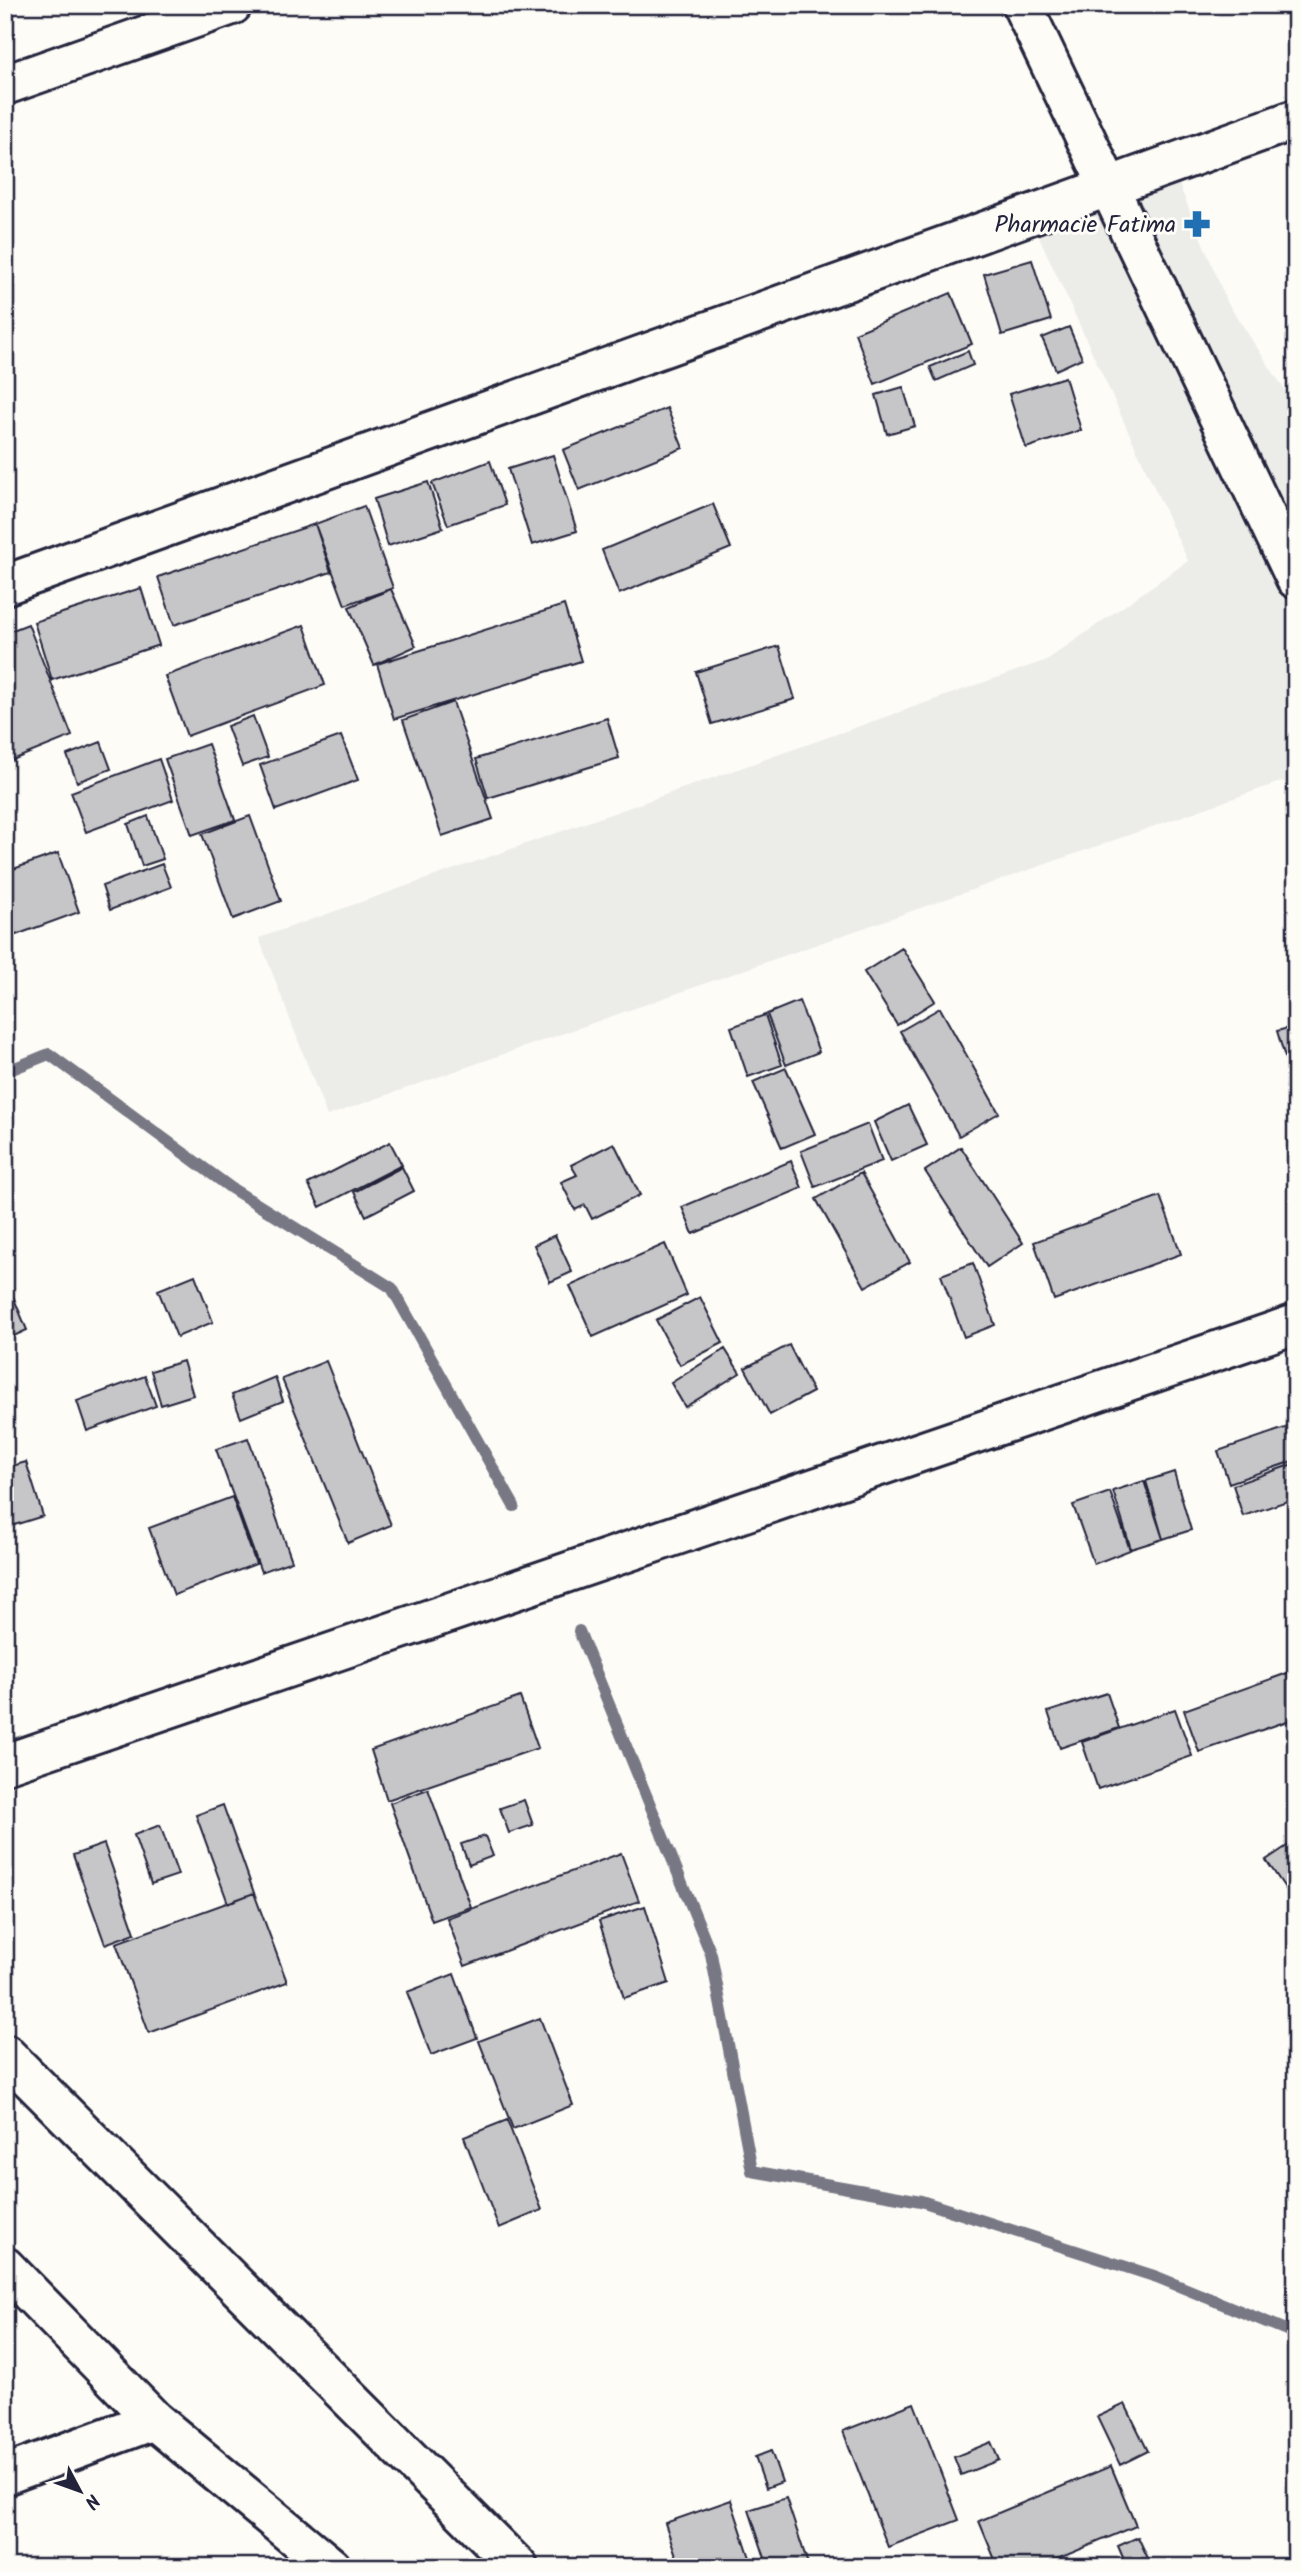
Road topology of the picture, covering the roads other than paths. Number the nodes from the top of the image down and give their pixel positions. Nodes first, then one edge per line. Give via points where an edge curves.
1 (232, 5) edge
2 (1022, 5) edge
3 (5, 85) edge
4 (1296, 119) edge
5 (1109, 188) junction
6 (1296, 579) edge
7 (5, 586) edge
8 (1296, 1324) edge
9 (5, 1763) edge
10 (5, 2054) edge
11 (5, 2267) edge
12 (154, 2420) junction
13 (5, 2475) edge
14 (331, 2567) edge
15 (518, 2567) edge

1 - 3 street
2 - 5 street
4 - 5 street
5 - 6 street
5 - 7 street
8 - 9 street
10 - 15 street
11 - 12 street
12 - 13 street
12 - 14 street

